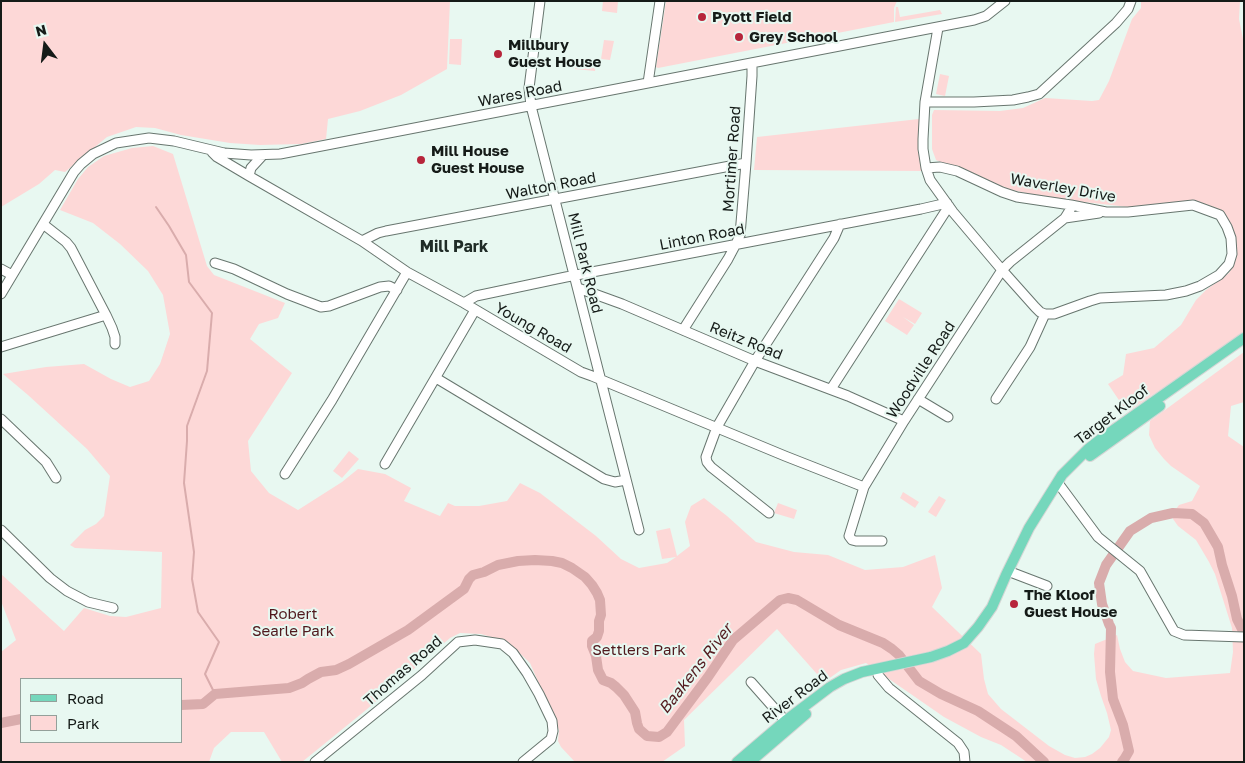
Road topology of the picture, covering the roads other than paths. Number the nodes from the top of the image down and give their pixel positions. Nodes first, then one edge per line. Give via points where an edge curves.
1 (540, 1) edge
2 (660, 1) edge
3 (1005, 1) edge
4 (1131, 1) edge
5 (938, 28) junction
6 (752, 63) junction
7 (648, 83) junction
8 (925, 102) junction
9 (530, 106) junction
10 (210, 150) junction
11 (263, 155) junction
12 (746, 163) junction
13 (926, 168) junction
14 (249, 176) junction
15 (555, 200) junction
16 (948, 204) junction
17 (1071, 205) junction
18 (1106, 212) junction
19 (1064, 218) junction
20 (44, 224) junction
21 (840, 224) junction
22 (362, 241) junction
23 (736, 244) junction
24 (215, 263) dead end
25 (1, 269) edge
26 (1002, 270) junction
27 (407, 272) junction
28 (12, 275) junction
29 (574, 275) junction
30 (578, 288) junction
31 (397, 290) junction
32 (1, 294) edge
33 (464, 303) junction
34 (475, 310) junction
35 (1045, 314) junction
36 (106, 315) junction
37 (683, 330) junction
38 (1244, 338) edge
39 (114, 344) dead end
40 (1244, 346) edge
41 (1, 347) edge
42 (755, 361) junction
43 (436, 378) junction
44 (601, 380) junction
45 (831, 389) junction
46 (918, 399) junction
47 (996, 399) dead end
48 (948, 417) dead end
49 (1, 419) edge
50 (904, 421) junction
51 (1126, 425) junction
52 (717, 427) junction
53 (385, 464) dead end
54 (285, 474) dead end
55 (56, 478) dead end
56 (626, 480) junction
57 (1060, 485) junction
58 (864, 487) junction
59 (769, 513) dead end
60 (1, 530) edge
61 (639, 530) dead end
62 (882, 541) dead end
63 (1013, 573) junction
64 (1047, 586) dead end
65 (113, 608) dead end
66 (1244, 637) edge
67 (965, 646) junction
68 (879, 673) junction
69 (751, 682) dead end
70 (788, 724) junction
71 (315, 762) edge
72 (523, 762) edge
73 (737, 762) edge
74 (750, 762) edge
75 (964, 762) edge

1 - 9 street, Mill Park Road via 529,88
2 - 7 street
3 - 5 street, Wares Road via 980,19
4 - 8 street via 1116,23 1039,94 1013,100
5 - 6 street, Wares Road
5 - 8 street
6 - 7 street, Wares Road
6 - 12 street, Mortimer Road
7 - 9 street, Wares Road
8 - 13 street via 923,145
9 - 11 street, Wares Road
9 - 15 street, Mill Park Road
10 - 11 street, Wares Road
10 - 14 street, Young Road
10 - 20 street, Wares Road via 149,138 116,143 100,150 74,172
11 - 14 street via 251,168
12 - 15 street, Walton Road
12 - 23 street, Mortimer Road via 741,227
13 - 16 street via 930,180
13 - 17 street, Waverley Drive via 940,167 957,172 1017,197
14 - 22 street, Young Road
15 - 22 street, Walton Road via 386,231
15 - 29 street, Mill Park Road
16 - 21 street, Linton Road
16 - 26 street
16 - 45 street
17 - 18 street, Waverley Drive
17 - 19 street
18 - 19 street
18 - 35 street, Waverley Drive via 1190,205 1216,213 1230,232 1232,254 1229,264 1219,275 1186,291 1100,298 1054,314
19 - 26 street, Woodville Road
20 - 28 street, Wares Road
20 - 36 street via 71,248
21 - 23 street, Linton Road
21 - 42 street
22 - 27 street, Young Road
23 - 29 street, Linton Road
23 - 37 street, Mortimer Road
24 - 31 street via 321,307 380,287 389,286
25 - 28 street
26 - 35 street
26 - 46 street, Woodville Road
27 - 31 street
27 - 33 street, Young Road
28 - 32 street, Wares Road
29 - 30 street, Mill Park Road
29 - 33 street, Linton Road via 483,294
30 - 37 street, Reitz Road
30 - 44 street, Mill Park Road
31 - 54 street
33 - 34 street, Young Road
34 - 43 street
34 - 44 street, Young Road via 581,372
35 - 47 street via 1030,347
36 - 39 street via 115,337
36 - 41 street
37 - 42 street, Reitz Road
38 - 51 main road, Target Kloof
40 - 51 main road, Target Kloof
42 - 45 street, Reitz Road
42 - 52 street
43 - 53 street
43 - 56 street via 604,479
44 - 52 street, Young Road
44 - 56 street, Mill Park Road
45 - 50 street, Reitz Road
46 - 48 street
46 - 50 street, Woodville Road
49 - 55 street via 46,462
50 - 58 street, Woodville Road
51 - 57 main road, Target Kloof via 1088,449 1062,475
52 - 58 street, Young Road
52 - 59 street via 706,457 708,464
56 - 61 street, Mill Park Road
57 - 63 main road, Target Kloof
57 - 66 street via 1094,531 1140,571 1174,632
57 - 67 main road, Target Kloof via 1029,528 992,607
58 - 62 street, Woodville Road via 849,536 856,541
60 - 65 street via 67,591 88,602
63 - 64 street
63 - 67 main road, Target Kloof via 996,614 972,644
67 - 68 main road, River Road
68 - 70 main road, River Road via 862,672 844,679 830,687
68 - 75 street via 889,688 958,744 964,752
69 - 70 street
70 - 73 main road, River Road
70 - 74 main road, River Road
71 - 72 street, Thomas Road via 422,676 458,642 475,640 502,644 517,657 552,722 551,739

